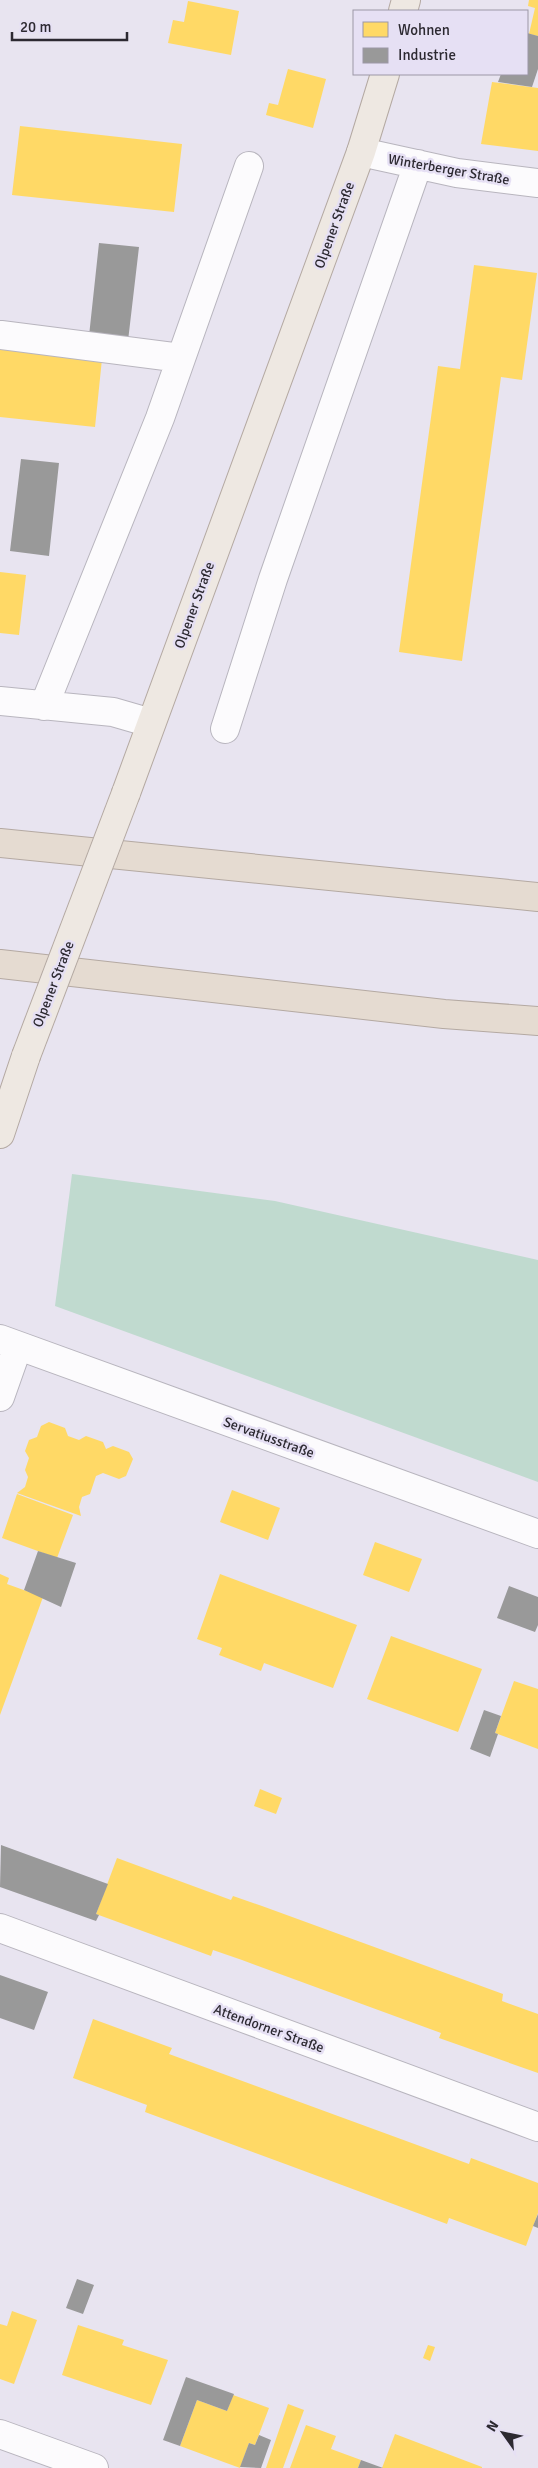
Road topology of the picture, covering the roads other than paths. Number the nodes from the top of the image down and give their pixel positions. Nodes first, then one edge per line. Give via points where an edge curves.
1 (385, 75) edge
2 (361, 152) junction
3 (418, 164) junction
4 (249, 166) dead end
5 (538, 183) edge
6 (1, 335) edge
7 (181, 358) junction
8 (0, 700) edge
9 (44, 706) junction
10 (151, 723) junction
11 (225, 729) dead end
12 (0, 844) edge
13 (538, 897) edge
14 (0, 964) edge
15 (538, 1021) edge
16 (0, 1134) edge
17 (9, 1342) edge
18 (0, 1397) edge
19 (538, 1534) edge
20 (0, 1928) edge
21 (538, 2127) edge
22 (0, 2434) edge
23 (94, 2468) edge

1 - 2 main road, Olpener Straße
2 - 3 street, Winterberger Straße
2 - 10 main road, Olpener Straße
3 - 5 street, Winterberger Straße via 457,173
3 - 11 street via 273,579
4 - 7 street
6 - 7 street
7 - 9 street
8 - 9 street
9 - 10 street via 113,712
10 - 16 main road, Olpener Straße, bridge
12 - 13 highway
14 - 15 highway via 444,1014
17 - 18 street
17 - 19 street, Servatiusstraße
20 - 21 street, Attendorner Straße
22 - 23 street

